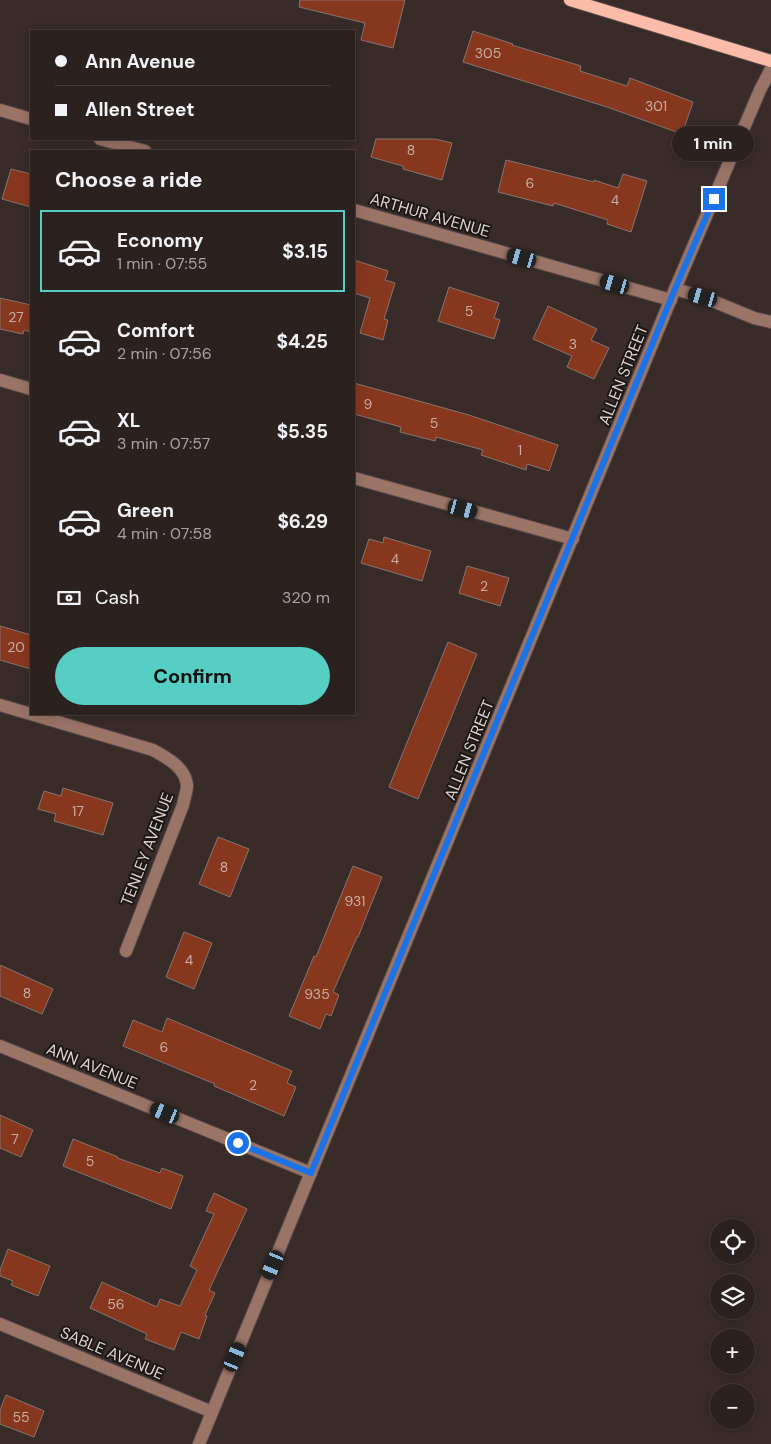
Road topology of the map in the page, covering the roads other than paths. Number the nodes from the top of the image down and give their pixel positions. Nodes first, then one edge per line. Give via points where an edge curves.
1 (570, 0) edge
2 (771, 61) edge
3 (771, 69) edge
4 (0, 110) edge
5 (30, 119) edge
6 (104, 140) edge
7 (141, 150) edge
8 (355, 210) edge
9 (673, 294) junction
10 (771, 322) edge
11 (0, 380) edge
12 (30, 389) edge
13 (355, 478) edge
14 (573, 539) junction
15 (0, 705) edge
16 (30, 714) edge
17 (34, 715) edge
18 (126, 951) dead end
19 (0, 1046) edge
20 (311, 1173) junction
21 (0, 1324) edge
22 (212, 1412) junction
23 (199, 1444) edge

1 - 2 main road
3 - 9 street, ALLEN STREET
4 - 5 street
6 - 7 street
8 - 9 street, ARTHUR AVENUE
9 - 10 street, ARTHUR AVENUE via 703,297
9 - 14 street, ALLEN STREET
11 - 12 street
13 - 14 street
14 - 20 street, ALLEN STREET
15 - 16 street, TENLEY AVENUE
17 - 18 street, TENLEY AVENUE via 153,750 171,761 187,783 182,805
19 - 20 street, ANN AVENUE
20 - 22 street, ALLEN STREET
21 - 22 street, SABLE AVENUE
22 - 23 street, ALLEN STREET

